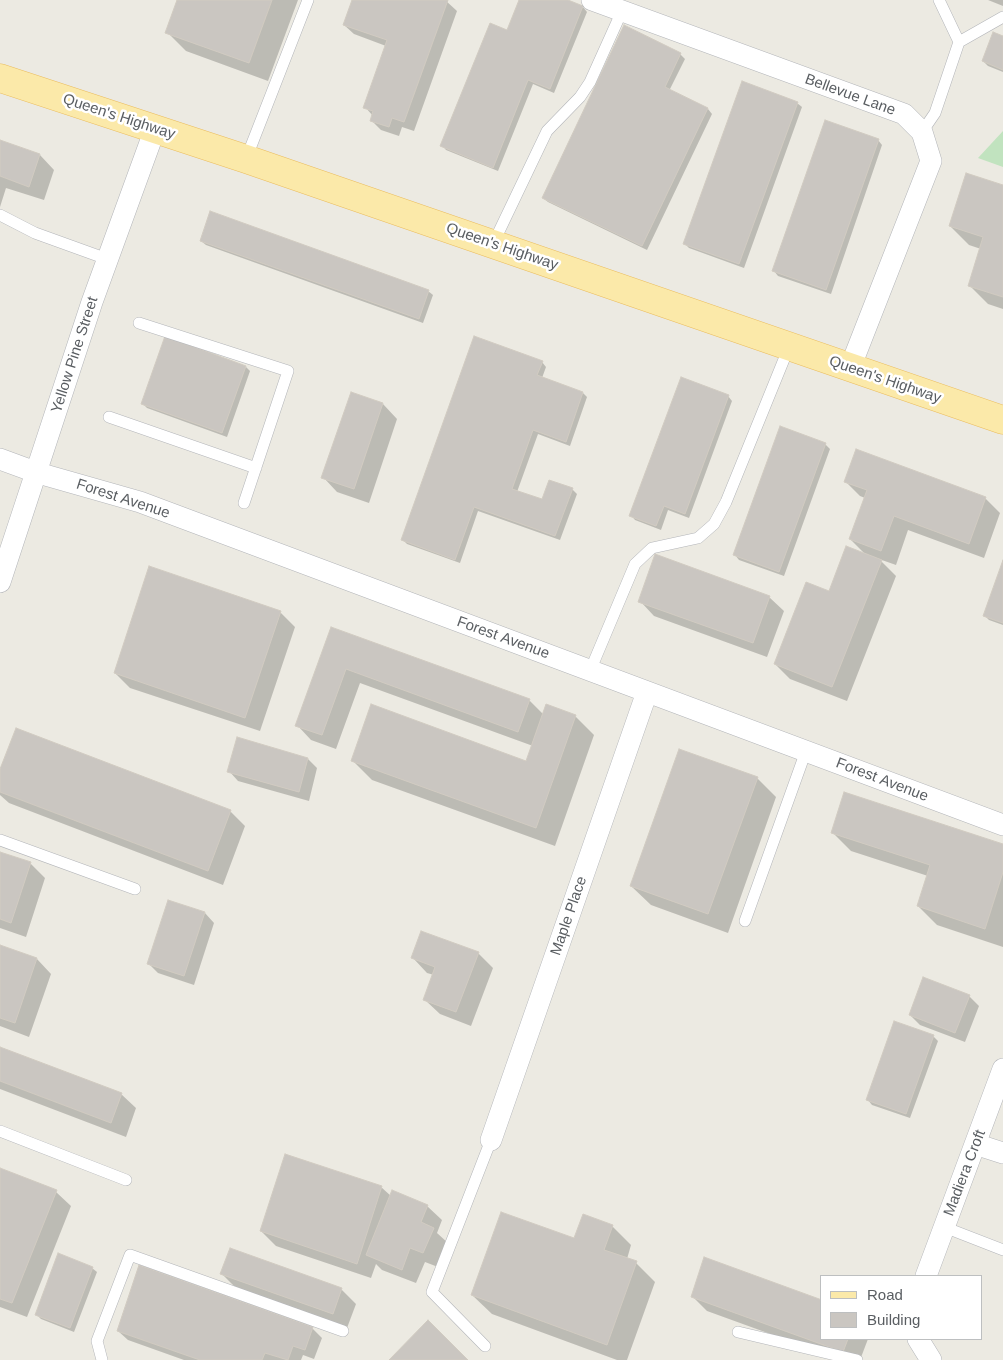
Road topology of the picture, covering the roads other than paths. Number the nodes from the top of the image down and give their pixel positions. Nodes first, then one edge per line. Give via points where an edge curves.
1 (308, 0) edge
2 (939, 0) edge
3 (609, 4) edge
4 (1003, 17) edge
5 (959, 42) junction
6 (0, 78) edge
7 (155, 129) junction
8 (922, 132) junction
9 (246, 159) junction
10 (0, 215) edge
11 (492, 244) junction
12 (107, 259) junction
13 (139, 323) dead end
14 (789, 347) junction
15 (850, 368) junction
16 (110, 417) dead end
17 (1003, 420) edge
18 (0, 459) edge
19 (256, 468) junction
20 (38, 473) junction
21 (244, 503) dead end
22 (0, 582) edge
23 (590, 671) junction
24 (647, 692) junction
25 (806, 751) junction
26 (1003, 825) edge
27 (0, 840) edge
28 (135, 889) dead end
29 (745, 921) dead end
30 (1003, 1069) edge
31 (0, 1131) edge
32 (491, 1140) joint
33 (975, 1144) junction
34 (1003, 1153) edge
35 (126, 1180) dead end
36 (944, 1227) junction
37 (1003, 1250) edge
38 (926, 1275) edge
39 (343, 1331) dead end
40 (738, 1332) dead end
41 (919, 1340) edge
42 (485, 1346) dead end
43 (102, 1360) edge
44 (857, 1360) edge
45 (931, 1360) edge

1 - 9 lane
2 - 5 lane
3 - 8 street, Bellevue Lane via 904,114
3 - 11 lane via 590,82 547,131
4 - 5 lane
5 - 8 lane via 935,112
6 - 7 main road, Queen's Highway
7 - 9 main road, Queen's Highway
7 - 12 street, Yellow Pine Street
8 - 15 street, Bellevue Lane via 931,161
9 - 11 main road, Queen's Highway
10 - 12 lane via 35,233
11 - 14 main road, Queen's Highway
12 - 20 street, Yellow Pine Street
13 - 19 lane via 288,371
14 - 15 main road, Queen's Highway
14 - 23 lane via 714,524 698,538 652,548 635,564
15 - 17 main road, Queen's Highway
16 - 19 lane
18 - 20 street, Forest Avenue
19 - 21 lane
20 - 22 street, Yellow Pine Street
20 - 23 street, Forest Avenue via 140,502
23 - 24 street, Forest Avenue
24 - 25 street, Forest Avenue
24 - 32 street, Maple Place
25 - 26 street, Forest Avenue
25 - 29 lane
27 - 28 lane
30 - 33 street, Madiera Croft
31 - 35 lane
32 - 42 lane via 432,1292
33 - 34 street
33 - 36 street, Madiera Croft
36 - 37 lane
36 - 38 street, Madiera Croft
39 - 43 lane via 130,1255 97,1341
40 - 44 lane
41 - 45 street

